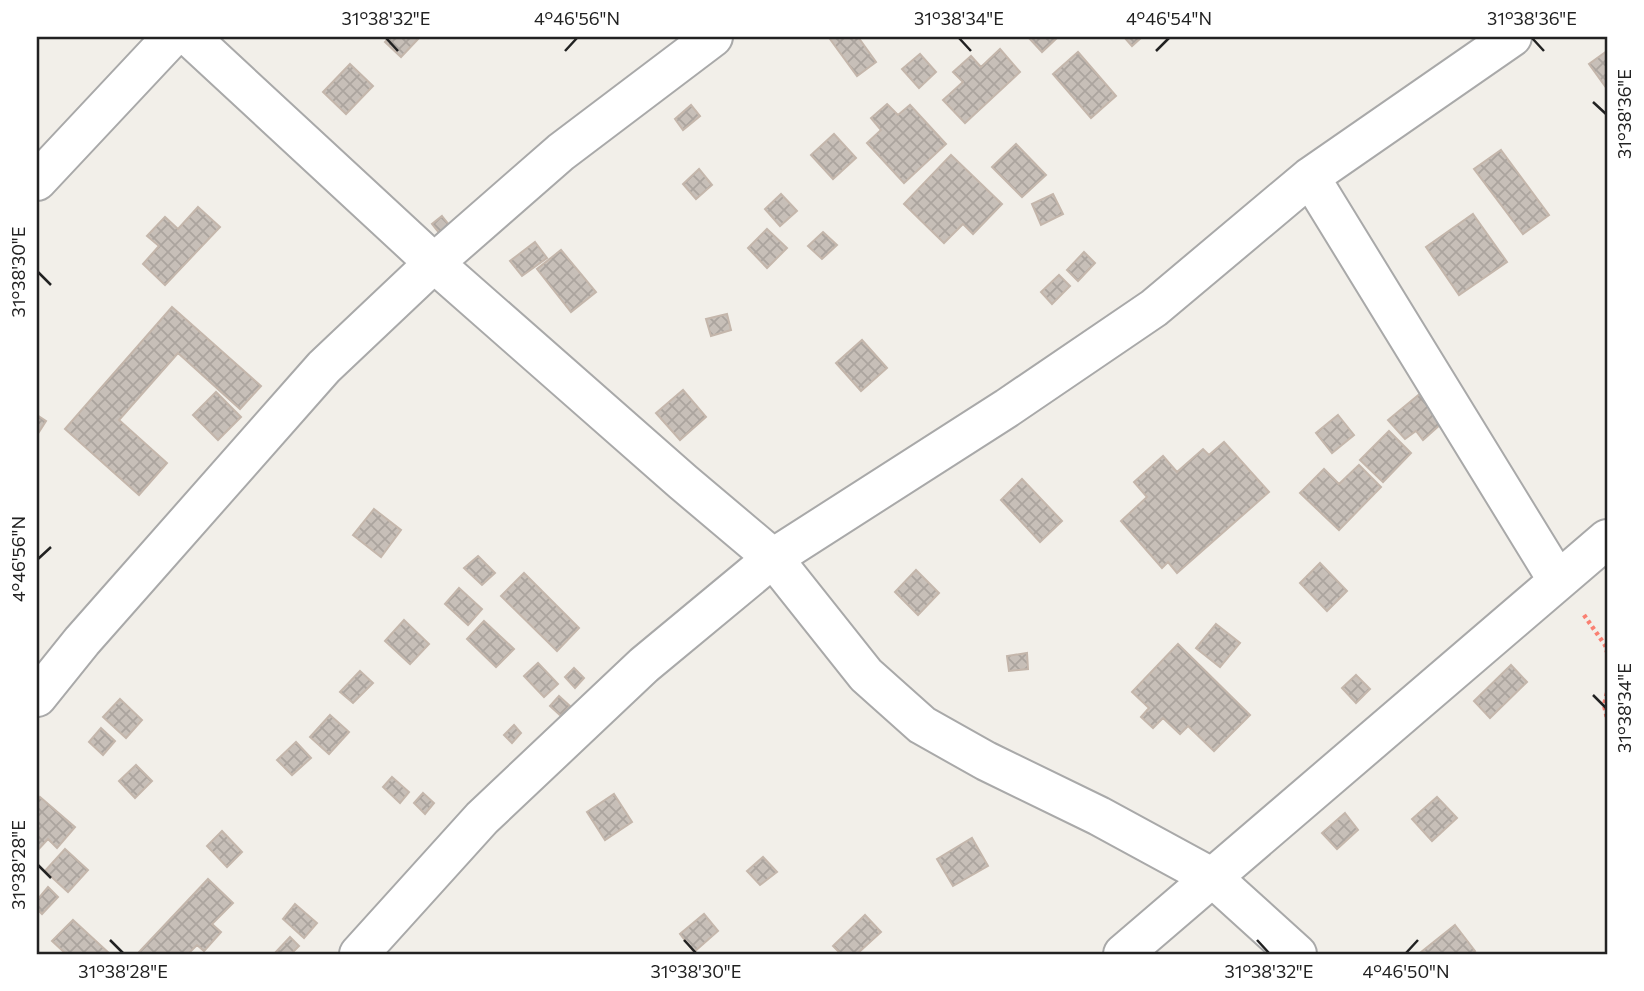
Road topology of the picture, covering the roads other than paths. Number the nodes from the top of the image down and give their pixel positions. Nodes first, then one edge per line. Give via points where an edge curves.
1 (172, 37) edge
2 (190, 37) edge
3 (713, 37) edge
4 (1512, 37) edge
5 (1310, 177) junction
6 (37, 181) edge
7 (434, 262) junction
8 (1607, 539) edge
9 (773, 558) junction
10 (1558, 581) junction
11 (37, 697) edge
12 (1213, 878) junction
13 (359, 954) edge
14 (1123, 954) edge
15 (1297, 954) edge

1 - 6 street
2 - 7 street
3 - 7 street via 561,152
4 - 5 street
5 - 9 street via 1154,308
5 - 10 street
7 - 9 street
7 - 11 street via 324,367
8 - 10 street
9 - 12 street via 866,675 922,724
9 - 13 street via 644,665 482,818
10 - 12 street
12 - 14 street
12 - 15 street

